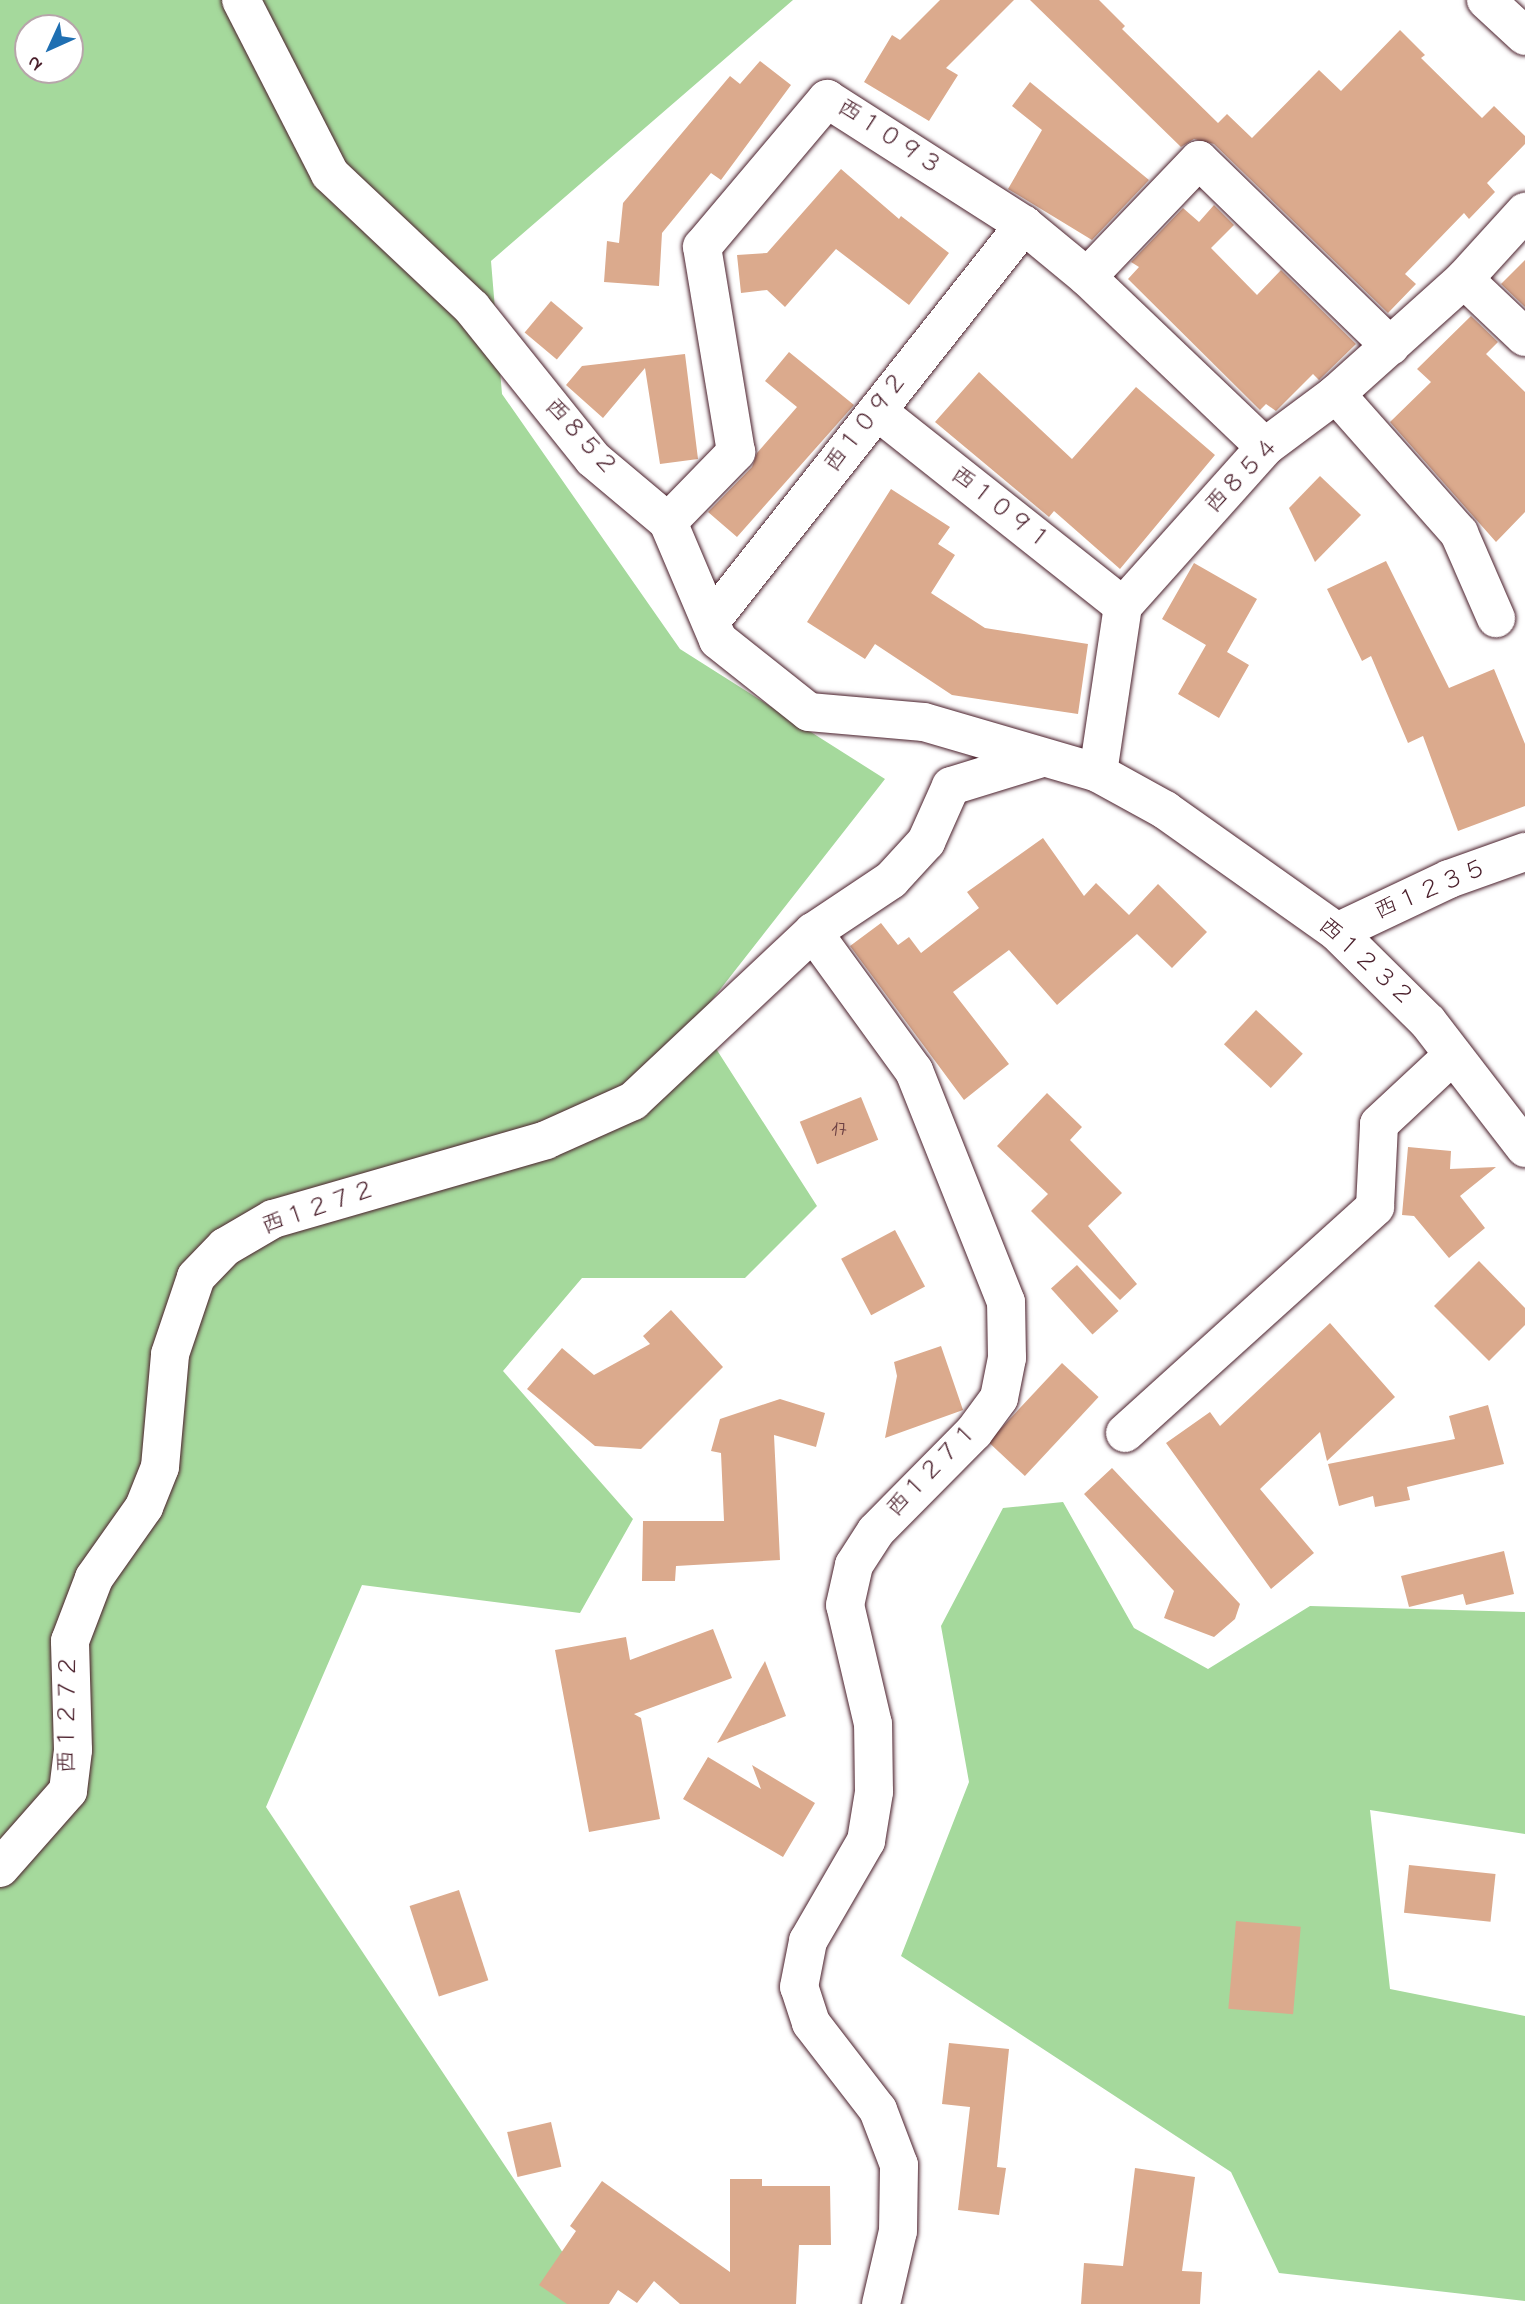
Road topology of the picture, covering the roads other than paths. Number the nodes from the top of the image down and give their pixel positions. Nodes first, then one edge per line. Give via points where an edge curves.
1 (241, 0) edge
2 (1486, 0) edge
3 (1525, 36) edge
4 (1525, 212) edge
5 (1024, 225) junction
6 (1087, 277) junction
7 (1464, 279) junction
8 (1525, 337) edge
9 (1390, 346) junction
10 (1336, 394) junction
11 (877, 411) junction
12 (1265, 447) junction
13 (668, 522) junction
14 (1123, 606) junction
15 (1496, 618) dead end
16 (710, 621) junction
17 (1039, 759) junction
18 (1098, 773) junction
19 (1525, 852) edge
20 (813, 932) junction
21 (1337, 932) junction
22 (1453, 1055) junction
23 (1525, 1148) edge
24 (1125, 1433) dead end
25 (0, 1868) edge
26 (881, 2304) edge

1 - 13 street, 西８５２ via 330,174 472,308 593,459
2 - 3 street
4 - 7 street, 西８５４
5 - 6 street, 西１０９３
5 - 11 street, 西１０９２
5 - 13 street, 西１０９３ via 827,99 702,247 736,452
6 - 9 street via 1199,160
6 - 12 street, 西１０９３
7 - 8 street
7 - 9 street, 西８５４
9 - 10 street, 西８５４
10 - 12 street, 西８５４
10 - 15 street via 1459,533
11 - 14 street, 西１０９１
11 - 16 street, 西１０９２
12 - 14 street, 西８５４
13 - 16 street, 西８５２
14 - 18 street
16 - 17 street, 西８５２ via 718,640 809,712 924,722
17 - 18 street, 西１２３２
17 - 20 street via 951,786 926,842 891,880
18 - 21 street, 西１２３２ via 1164,810
19 - 21 street, 西１２３５ via 1449,879
20 - 25 street, 西１２７２ via 633,1101 546,1140 273,1219 225,1247 196,1276 170,1354 160,1466 144,1507 94,1578 70,1641 73,1750 68,1791
20 - 26 street, 西１２７１ via 914,1071 1006,1302 1007,1358 999,1398 974,1433 876,1531 854,1564 845,1605 873,1724 874,1792 866,1841 808,1941 799,1987 811,2023 878,2110 899,2165 898,2231
21 - 22 street, 西１２３２ via 1428,1022
22 - 23 street, 西１２３２
22 - 24 street via 1379,1124 1375,1207

